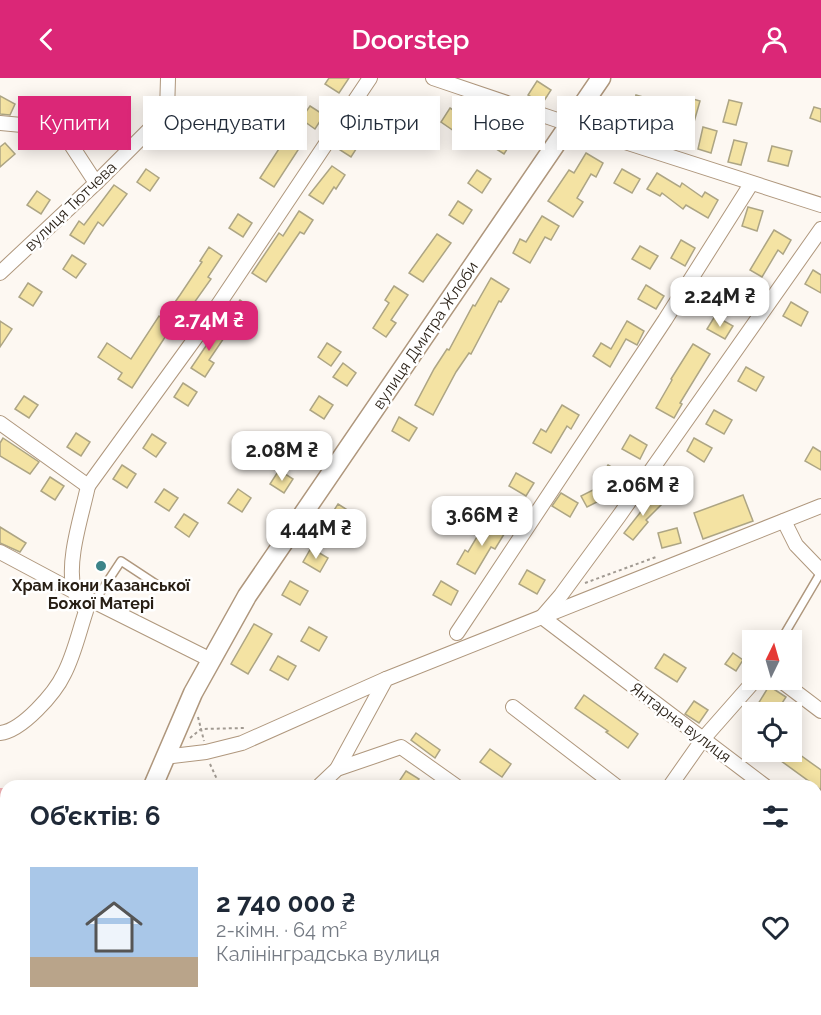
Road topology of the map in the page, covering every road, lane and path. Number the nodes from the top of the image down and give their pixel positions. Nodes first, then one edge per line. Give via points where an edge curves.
1 (168, 78) edge
2 (370, 78) edge
3 (433, 78) edge
4 (601, 78) edge
5 (588, 96) edge
6 (557, 120) edge
7 (0, 123) edge
8 (557, 142) edge
9 (649, 150) edge
10 (96, 183) junction
11 (751, 183) junction
12 (821, 205) edge
13 (821, 229) edge
14 (0, 273) edge
15 (0, 423) edge
16 (88, 486) junction
17 (821, 506) edge
18 (784, 521) junction
19 (0, 552) edge
20 (821, 571) edge
21 (159, 586) dead end
22 (75, 592) junction
23 (94, 602) junction
24 (542, 617) junction
25 (787, 630) edge
26 (457, 633) dead end
27 (211, 660) junction
28 (386, 679) junction
29 (746, 690) edge
30 (793, 690) edge
31 (513, 708) dead end
32 (821, 711) edge
33 (0, 733) edge
34 (703, 739) junction
35 (165, 757) junction
36 (337, 769) junction
37 (155, 780) edge
38 (325, 780) edge
39 (448, 780) edge
40 (608, 780) edge
41 (674, 780) edge
42 (757, 780) edge

1 - 10 street, вулиця Тютчева via 167,112
2 - 16 street via 201,328
3 - 6 street
4 - 5 main road, вулиця Дмитра Жлоби
7 - 10 street via 54,128 64,134
8 - 27 main road, вулиця Дмитра Жлоби via 247,596
9 - 11 street
10 - 14 street, вулиця Тютчева
11 - 12 street
11 - 26 street
13 - 24 street via 620,516
15 - 16 street
16 - 22 street via 73,558
17 - 18 street
18 - 20 street via 796,545
18 - 24 street
19 - 22 street
20 - 25 lane
21 - 23 lane via 122,561
22 - 23 street
22 - 33 street via 86,611 64,675 23,723
23 - 27 street
24 - 28 street
24 - 34 street, Янтарна вулиця
27 - 35 main road, вулиця Дмитра Жлоби
28 - 35 street via 242,743
28 - 36 street
29 - 34 street
30 - 32 street
31 - 40 street
34 - 41 street
34 - 42 street, Янтарна вулиця
35 - 37 main road, вулиця Дмитра Жлоби
36 - 38 street
36 - 39 street via 401,747

